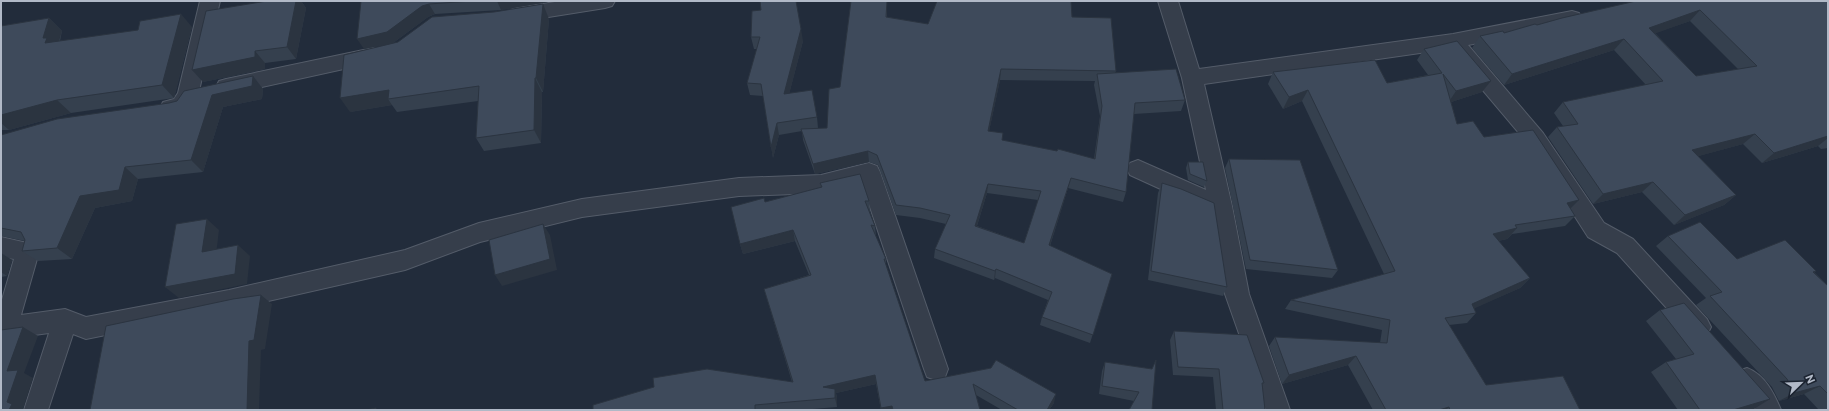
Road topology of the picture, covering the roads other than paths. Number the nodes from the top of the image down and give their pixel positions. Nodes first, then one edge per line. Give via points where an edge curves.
1 (210, 1) edge
2 (605, 1) edge
3 (1168, 1) edge
4 (557, 6) edge
5 (1587, 14) edge
6 (501, 18) edge
7 (1453, 40) junction
8 (392, 52) edge
9 (1192, 78) junction
10 (188, 95) junction
11 (149, 111) edge
12 (1138, 169) dead end
13 (1221, 206) junction
14 (1, 247) edge
15 (65, 320) junction
16 (3, 329) edge
17 (1715, 344) edge
18 (1736, 367) edge
19 (936, 369) dead end
20 (36, 410) edge
21 (1278, 410) edge
22 (1769, 410) edge

1 - 10 street
2 - 4 street
3 - 9 street
4 - 6 street
5 - 7 street
7 - 9 street
7 - 17 street via 1536,139 1596,230 1625,246
8 - 10 street
9 - 13 street
10 - 11 street via 181,106
12 - 13 street
13 - 21 street via 1237,294
14 - 16 street via 28,252
15 - 16 street
15 - 19 street via 86,328 229,300 405,260 479,233 582,208 739,187 821,184 869,172
15 - 20 street
18 - 22 street via 1762,396

